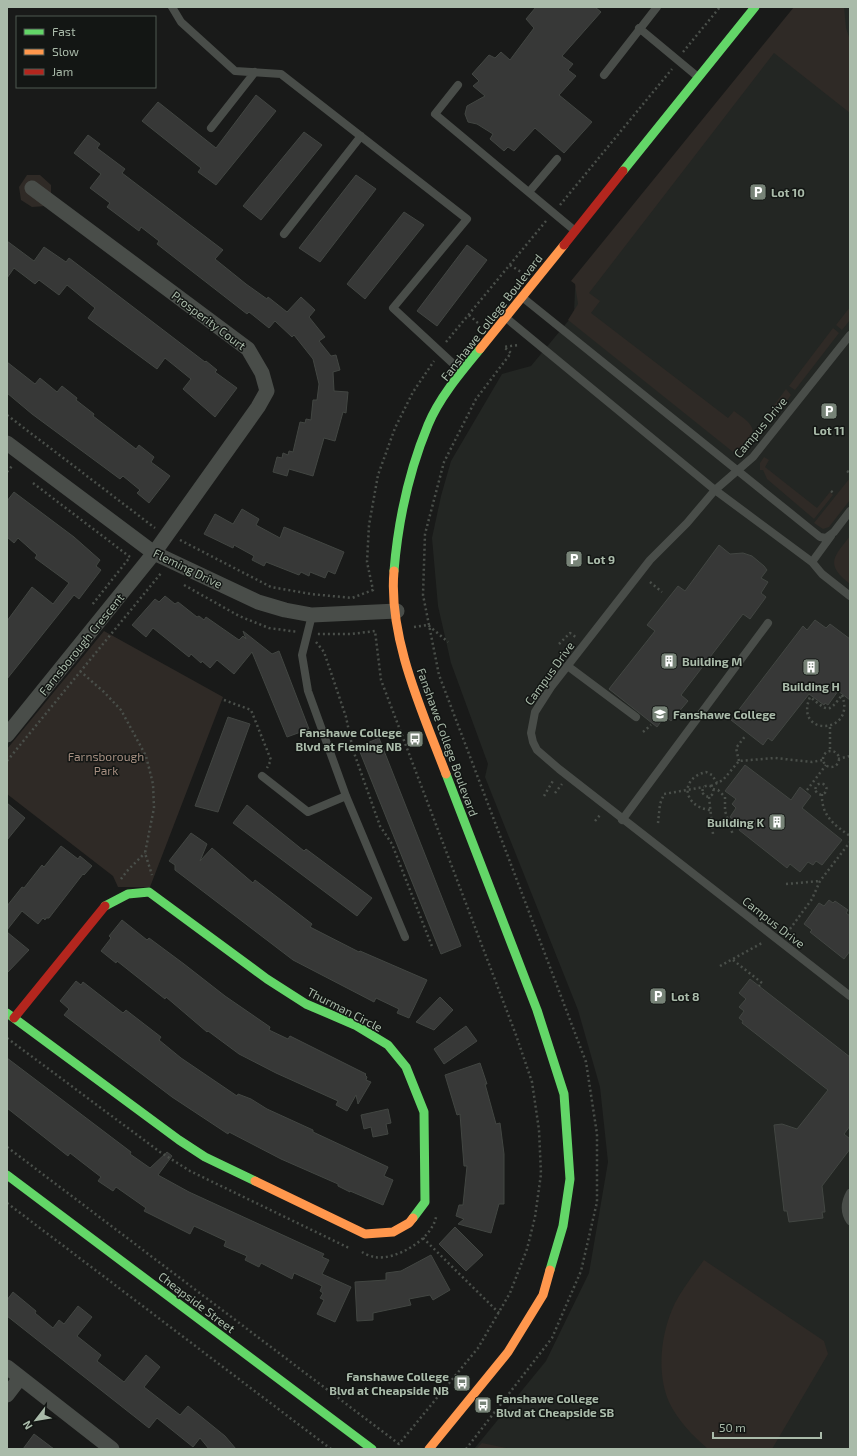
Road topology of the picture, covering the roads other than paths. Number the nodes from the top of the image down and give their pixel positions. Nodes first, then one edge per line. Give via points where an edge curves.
1 (172, 7) edge
2 (657, 7) edge
3 (755, 7) edge
4 (639, 28) junction
5 (255, 72) junction
6 (604, 75) dead end
7 (698, 77) junction
8 (458, 85) dead end
9 (211, 128) dead end
10 (361, 136) junction
11 (557, 159) dead end
12 (32, 188) dead end
13 (530, 192) junction
14 (575, 231) junction
15 (284, 234) dead end
16 (522, 296) junction
17 (505, 317) junction
18 (850, 335) edge
19 (461, 372) junction
20 (8, 444) edge
21 (738, 470) junction
22 (715, 490) junction
23 (850, 511) edge
24 (834, 532) junction
25 (154, 553) junction
26 (812, 562) junction
27 (850, 596) edge
28 (397, 611) junction
29 (312, 614) junction
30 (768, 623) dead end
31 (568, 667) junction
32 (636, 717) dead end
33 (7, 735) edge
34 (262, 776) road end
35 (346, 796) junction
36 (622, 820) junction
37 (406, 937) dead end
38 (850, 996) edge
39 (10, 1016) edge
40 (7, 1175) edge
41 (850, 1193) edge
42 (850, 1221) edge
43 (7, 1367) edge
44 (20, 1378) junction
45 (7, 1395) edge
46 (112, 1449) edge
47 (372, 1449) edge
48 (429, 1449) edge

1 - 5 lane via 181,22 235,71
2 - 4 lane
3 - 7 street, Fanshawe College Boulevard
4 - 6 lane
4 - 7 lane
5 - 9 lane
5 - 10 lane via 281,74
7 - 14 street, Fanshawe College Boulevard
8 - 13 lane via 435,114
10 - 15 lane
10 - 19 lane via 467,219 393,308
11 - 13 lane
12 - 25 street, Prosperity Court via 248,349 262,373 267,390 258,407
13 - 14 lane
14 - 16 street, Fanshawe College Boulevard
16 - 17 street, Fanshawe College Boulevard
16 - 21 lane
17 - 19 street, Fanshawe College Boulevard
17 - 22 lane
18 - 21 lane, Campus Drive via 753,457
19 - 28 street, Fanshawe College Boulevard via 428,424 410,480 396,545 393,581
20 - 25 street, Fleming Drive
21 - 22 lane, Campus Drive
21 - 24 lane via 820,537 826,538
22 - 26 lane
22 - 31 lane, Campus Drive via 650,560
23 - 24 lane
24 - 26 lane
25 - 29 street, Fleming Drive via 258,602
25 - 33 street, Farnsborough Crescent
26 - 27 lane via 822,574
28 - 29 street, Fleming Drive
28 - 48 street, Fanshawe College Boulevard via 398,629 411,681 537,1010 564,1094 570,1179 563,1226 542,1294 508,1352
29 - 35 lane via 302,655 308,691
30 - 36 lane
31 - 32 lane
31 - 36 lane, Campus Drive via 535,712 531,733 533,742 543,755
34 - 35 lane via 308,812
35 - 37 lane
36 - 38 lane, Campus Drive
39 - 39 street, Thurman Circle via 205,1158 365,1234 393,1232 409,1223 425,1202 424,1112 406,1068 388,1045 355,1025 300,1000 149,892 128,894 106,905
40 - 47 street, Cheapside Street
41 - 42 lane via 846,1202
43 - 44 street
44 - 45 street
44 - 46 street

